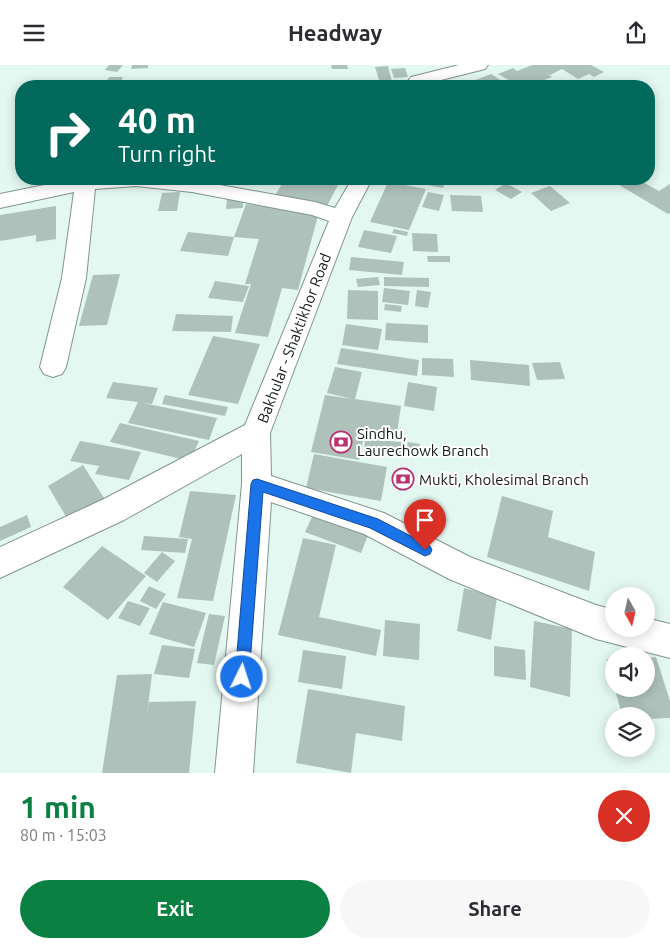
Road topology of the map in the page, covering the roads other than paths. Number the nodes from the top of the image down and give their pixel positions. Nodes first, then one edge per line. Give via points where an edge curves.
1 (479, 65) edge
2 (417, 78) edge
3 (76, 185) edge
4 (85, 185) edge
5 (183, 185) edge
6 (359, 185) edge
7 (0, 201) edge
8 (341, 217) junction
9 (53, 367) dead end
10 (256, 433) junction
11 (257, 484) junction
12 (0, 563) edge
13 (605, 624) edge
14 (654, 637) edge
15 (670, 641) edge
16 (234, 773) edge

1 - 2 street
3 - 7 street
4 - 9 street via 74,278
5 - 8 street via 315,209
6 - 8 street, Bakhular - Shaktikhor Road
8 - 10 street, Bakhular - Shaktikhor Road
10 - 11 street, Bakhular - Shaktikhor Road
10 - 12 street via 113,510
11 - 13 street via 373,523 460,568
11 - 16 street, Bakhular - Shaktikhor Road
14 - 15 street

